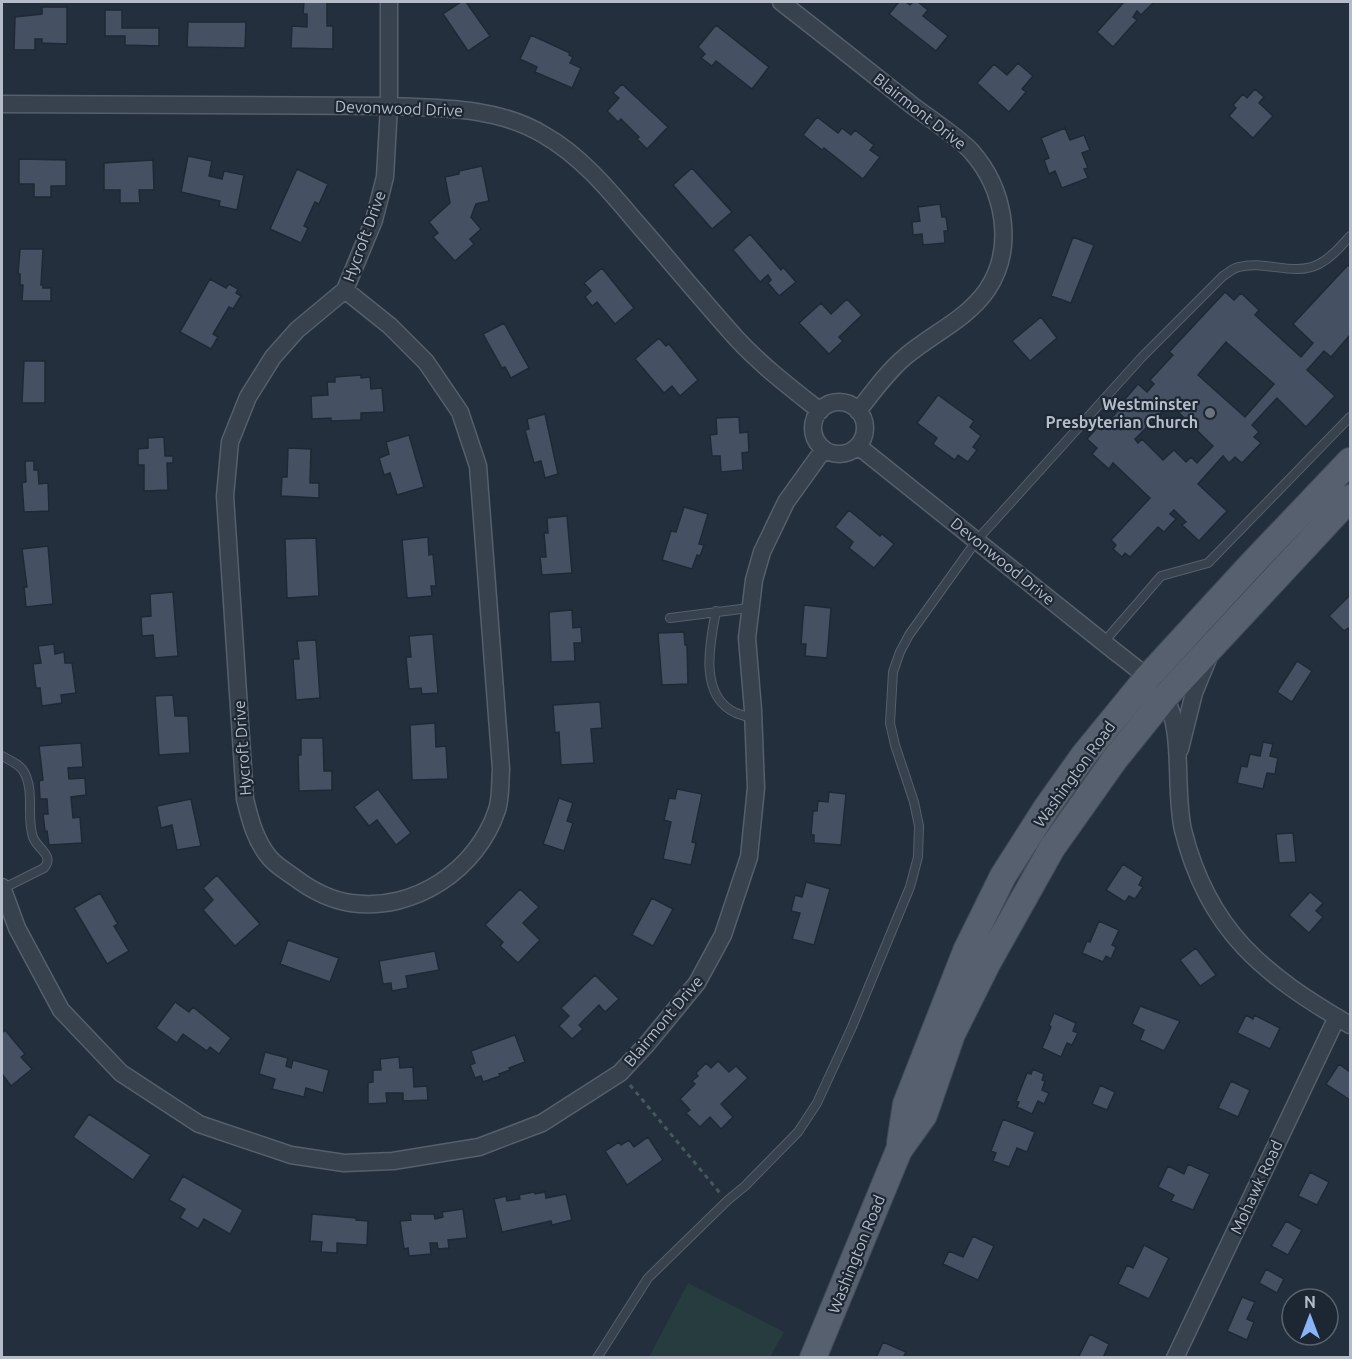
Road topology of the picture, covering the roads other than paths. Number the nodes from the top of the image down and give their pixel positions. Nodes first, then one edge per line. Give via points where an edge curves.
1 (388, 2) edge
2 (780, 2) edge
3 (2, 104) edge
4 (389, 106) junction
5 (1350, 238) edge
6 (345, 290) junction
7 (819, 411) junction
8 (858, 411) junction
9 (1350, 417) edge
10 (858, 446) junction
11 (824, 449) junction
12 (1350, 460) edge
13 (1350, 498) edge
14 (977, 540) junction
15 (749, 608) junction
16 (716, 611) junction
17 (670, 618) dead end
18 (1103, 643) junction
19 (1216, 643) junction
20 (1147, 678) junction
21 (1165, 698) junction
22 (754, 718) junction
23 (2, 756) edge
24 (1176, 764) junction
25 (2, 888) edge
26 (1344, 1021) edge
27 (899, 1150) junction
28 (597, 1358) edge
29 (813, 1358) edge
30 (1175, 1358) edge

1 - 4 street, Hycroft Drive
2 - 8 street, Blairmont Drive via 970,151 997,191 1003,220 999,267 987,289 974,306 889,372
3 - 4 street, Devonwood Drive
4 - 6 street, Hycroft Drive via 385,177 374,220
4 - 7 street, Devonwood Drive via 453,108 498,115 543,134 567,150 618,201 738,340
5 - 14 lane via 1317,265 1288,269 1255,264 1237,267 1223,276 1142,357
6 - 6 street, Hycroft Drive via 426,362 460,412 478,466 501,769 498,807 475,852 453,873 418,896 380,904 326,897 303,884 269,859 253,832 245,799 225,496 230,442 248,397 273,357 297,330
7 - 8 street via 843,403
7 - 11 street via 814,435
8 - 10 street via 864,425
9 - 18 lane via 1208,563 1161,576
10 - 11 street via 845,453
10 - 14 street, Devonwood Drive
11 - 15 street, Blairmont Drive via 773,525 762,552
12 - 20 main road, Washington Road
13 - 19 main road, Washington Road
14 - 18 street, Devonwood Drive
14 - 28 lane via 909,635 893,672 890,723 920,826 918,857 905,898 817,1103 798,1132 648,1278
15 - 16 lane
15 - 22 street, Blairmont Drive via 747,638
16 - 17 lane
16 - 22 lane via 709,677 719,699 734,712
18 - 20 street, Devonwood Drive
19 - 21 main road, Washington Road
19 - 24 street via 1194,693
20 - 21 street, Devonwood Drive
20 - 27 main road, Washington Road via 1084,755 1003,876 966,951 906,1104
21 - 24 street via 1174,729
21 - 27 main road, Washington Road via 1052,848 957,1024 924,1115
22 - 25 street, Blairmont Drive via 756,788 749,856 723,935 697,983 620,1073 542,1124 479,1147 393,1161 344,1163 291,1155 199,1124 121,1073 61,1010 17,928
23 - 25 lane via 23,771 29,785 33,837 48,856 44,868
24 - 26 street via 1179,808 1190,852 1221,918 1265,968
26 - 30 street, Mohawk Road
27 - 29 main road, Washington Road

